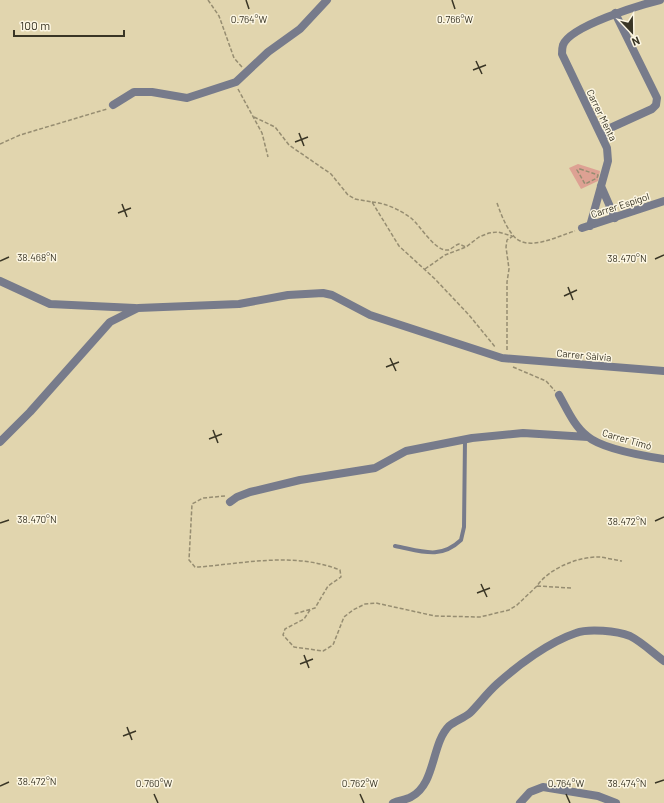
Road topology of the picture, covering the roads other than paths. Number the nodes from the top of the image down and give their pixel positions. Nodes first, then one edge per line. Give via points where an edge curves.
1 (327, 0) edge
2 (660, 0) edge
3 (615, 13) junction
4 (113, 105) road end
5 (595, 123) junction
6 (608, 129) junction
7 (603, 139) junction
8 (601, 186) junction
9 (664, 201) edge
10 (612, 210) junction
11 (594, 212) junction
12 (615, 218) junction
13 (590, 226) junction
14 (582, 228) road end
15 (0, 281) edge
16 (138, 308) junction
17 (664, 371) edge
18 (559, 395) road end
19 (588, 437) junction
20 (464, 440) junction
21 (0, 442) edge
22 (664, 459) edge
23 (230, 502) dead end
24 (395, 546) dead end
25 (664, 661) edge
26 (393, 803) edge
27 (520, 803) edge
28 (616, 803) edge

1 - 4 street via 300,29 268,52 236,82 187,98 152,92 134,92
2 - 3 street
3 - 5 street, Carrer Menta via 571,35 563,45 562,54
3 - 6 street via 657,98 652,109
5 - 6 street
5 - 7 street, Carrer Menta
6 - 7 street
7 - 8 street, Carrer Menta via 608,161
8 - 10 street
8 - 11 street, Carrer Menta
9 - 12 street, Carrer Espígol
10 - 11 street via 602,208
10 - 12 street
11 - 13 street, Carrer Menta
12 - 13 street, Carrer Espígol
13 - 14 street, Carrer Espígol
15 - 16 street, Carrer Sàlvia via 50,304
16 - 17 street, Carrer Sàlvia via 239,304 288,295 323,293 332,295 370,315 503,358
16 - 21 street via 110,322 35,407
18 - 19 street, Carrer Timó via 580,429
19 - 20 street via 523,433
19 - 22 street, Carrer Timó via 639,455
20 - 23 street via 406,451 375,468 300,480 237,496
20 - 24 lane via 464,527 461,540 445,551 433,553
25 - 26 street via 628,635 593,630 577,632 563,638 516,668 495,685 469,714 449,726 442,736 431,770 422,787 411,797
27 - 28 street via 530,792 543,787 598,796

